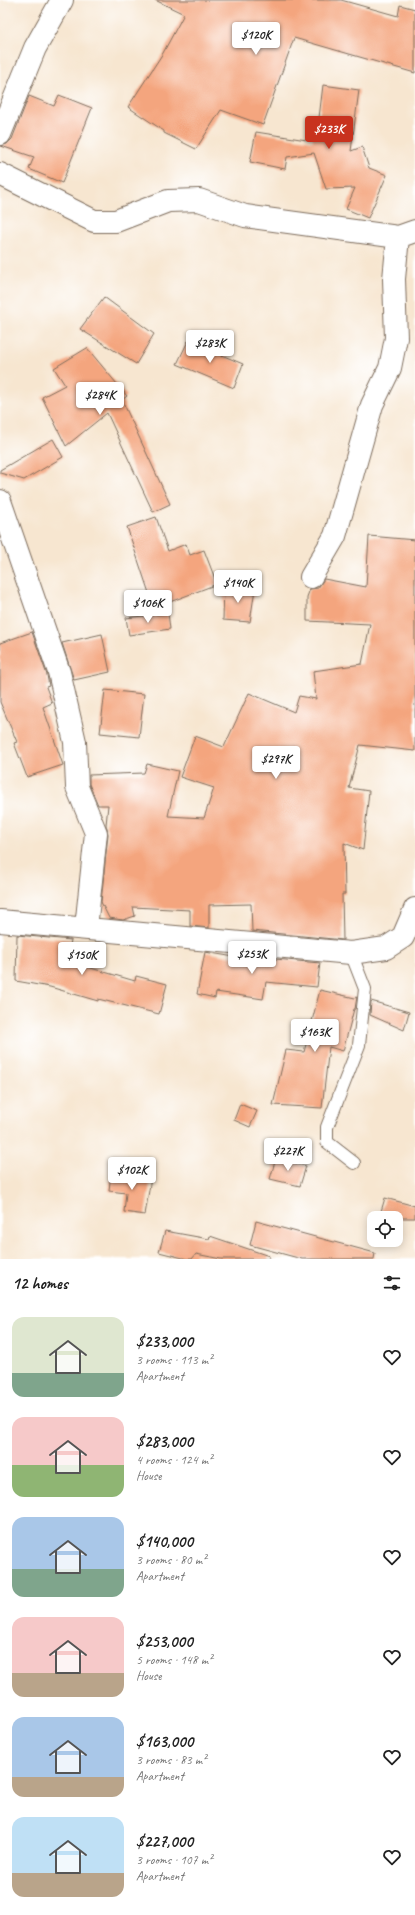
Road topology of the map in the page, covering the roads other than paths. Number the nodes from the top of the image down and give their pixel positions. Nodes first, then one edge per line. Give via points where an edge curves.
1 (62, 0) edge
2 (0, 134) edge
3 (0, 174) edge
4 (407, 234) edge
5 (0, 501) edge
6 (311, 577) dead end
7 (415, 909) edge
8 (0, 920) edge
9 (86, 928) junction
10 (351, 953) junction
11 (354, 1163) dead end

1 - 2 street via 35,48
3 - 4 street via 94,221 116,221 168,201 199,200 245,216
4 - 6 street via 394,279 396,338 390,368 372,405 335,536
5 - 9 street via 59,672 75,742 77,787 96,833
7 - 10 street via 403,937 386,948
8 - 9 street
9 - 10 street
10 - 11 lane via 365,989 360,1045 327,1127 327,1142

